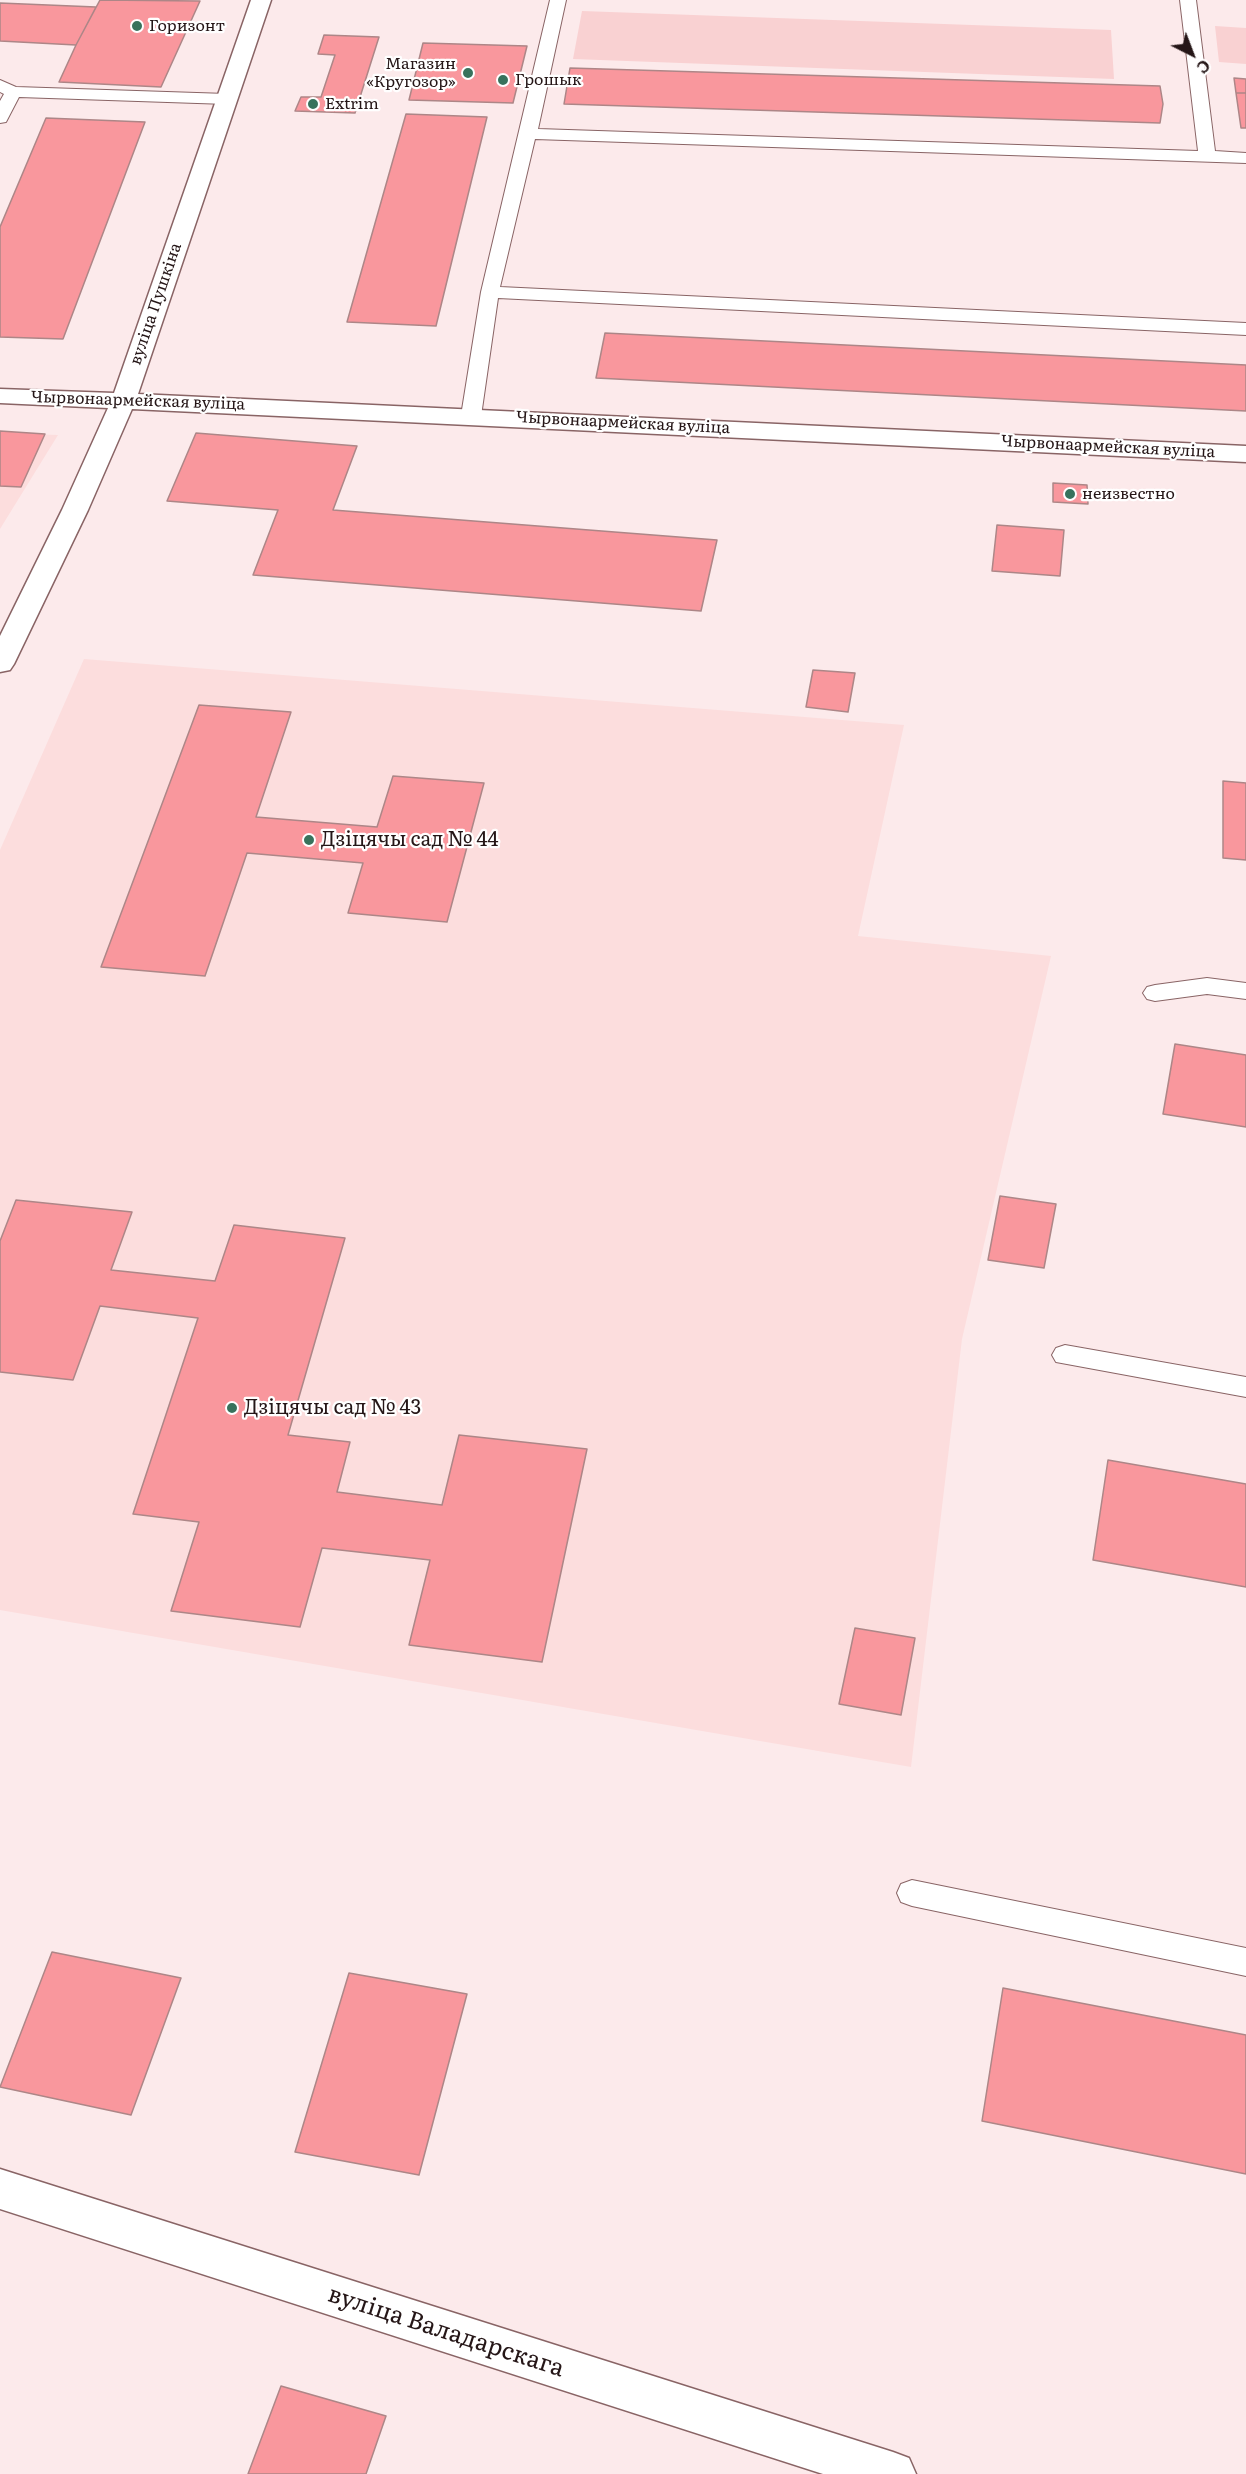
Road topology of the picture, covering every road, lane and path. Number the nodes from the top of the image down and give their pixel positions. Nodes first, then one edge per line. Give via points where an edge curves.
1 (261, 0) edge
2 (558, 0) edge
3 (1188, 0) edge
4 (6, 88) edge
5 (226, 99) junction
6 (0, 118) edge
7 (528, 134) junction
8 (1207, 156) junction
9 (1246, 158) edge
10 (490, 292) junction
11 (1246, 330) edge
12 (0, 396) edge
13 (124, 400) junction
14 (471, 416) junction
15 (1246, 454) edge
16 (0, 664) edge
17 (1246, 991) edge
18 (1155, 993) dead end
19 (1065, 1355) dead end
20 (1246, 1387) edge
21 (912, 1893) dead end
22 (1246, 1962) edge
23 (0, 2189) edge
24 (893, 2474) edge

1 - 5 street, вуліца Пушкіна
2 - 7 lane
3 - 8 lane
4 - 5 lane
4 - 6 lane
5 - 13 street, вуліца Пушкіна
7 - 8 lane
7 - 10 lane
8 - 9 lane
10 - 11 lane
10 - 14 lane
12 - 13 street, Чырвонаармейская вуліца
13 - 14 street, Чырвонаармейская вуліца
13 - 16 street, вуліца Пушкіна
14 - 15 street, Чырвонаармейская вуліца
17 - 18 lane via 1207,986
19 - 20 lane
21 - 22 lane
23 - 24 street, вуліца Валадарскага

